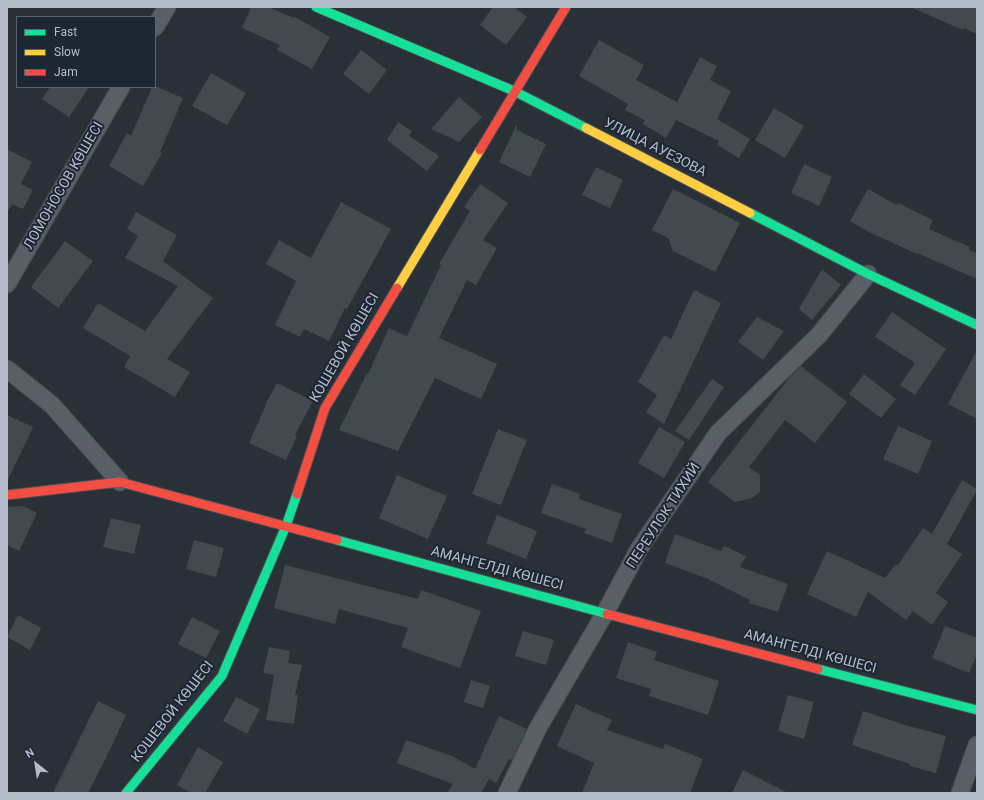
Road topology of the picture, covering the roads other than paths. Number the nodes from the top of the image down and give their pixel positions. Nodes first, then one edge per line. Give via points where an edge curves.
1 (167, 7) edge
2 (316, 7) edge
3 (566, 7) edge
4 (156, 25) edge
5 (120, 88) edge
6 (514, 91) junction
7 (868, 274) junction
8 (7, 284) edge
9 (977, 325) edge
10 (7, 369) edge
11 (120, 482) junction
12 (7, 495) edge
13 (286, 526) junction
14 (605, 613) junction
15 (977, 710) edge
16 (977, 745) edge
17 (126, 793) edge
18 (507, 793) edge
19 (960, 793) edge

1 - 4 street
2 - 6 street, УЛИЦА АУЕЗОВА
3 - 6 street, КОШЕВОЙ КӨШЕСІ
5 - 8 street, ЛОМОНОСОВ КӨШЕСІ
6 - 7 street, УЛИЦА АУЕЗОВА
6 - 13 street, КОШЕВОЙ КӨШЕСІ via 324,408
7 - 9 street, УЛИЦА АУЕЗОВА
7 - 14 street, ПЕРЕУЛОК ТИХИЙ via 819,335 718,433 640,549
10 - 11 street via 52,405
11 - 12 street, АМАНГЕЛДІ КӨШЕСІ
11 - 13 street, АМАНГЕЛДІ КӨШЕСІ
13 - 14 street, АМАНГЕЛДІ КӨШЕСІ
13 - 17 street, КОШЕВОЙ КӨШЕСІ via 222,676
14 - 15 street, АМАНГЕЛДІ КӨШЕСІ
14 - 18 street, ПЕРЕУЛОК ТИХИЙ via 538,728
16 - 19 street

